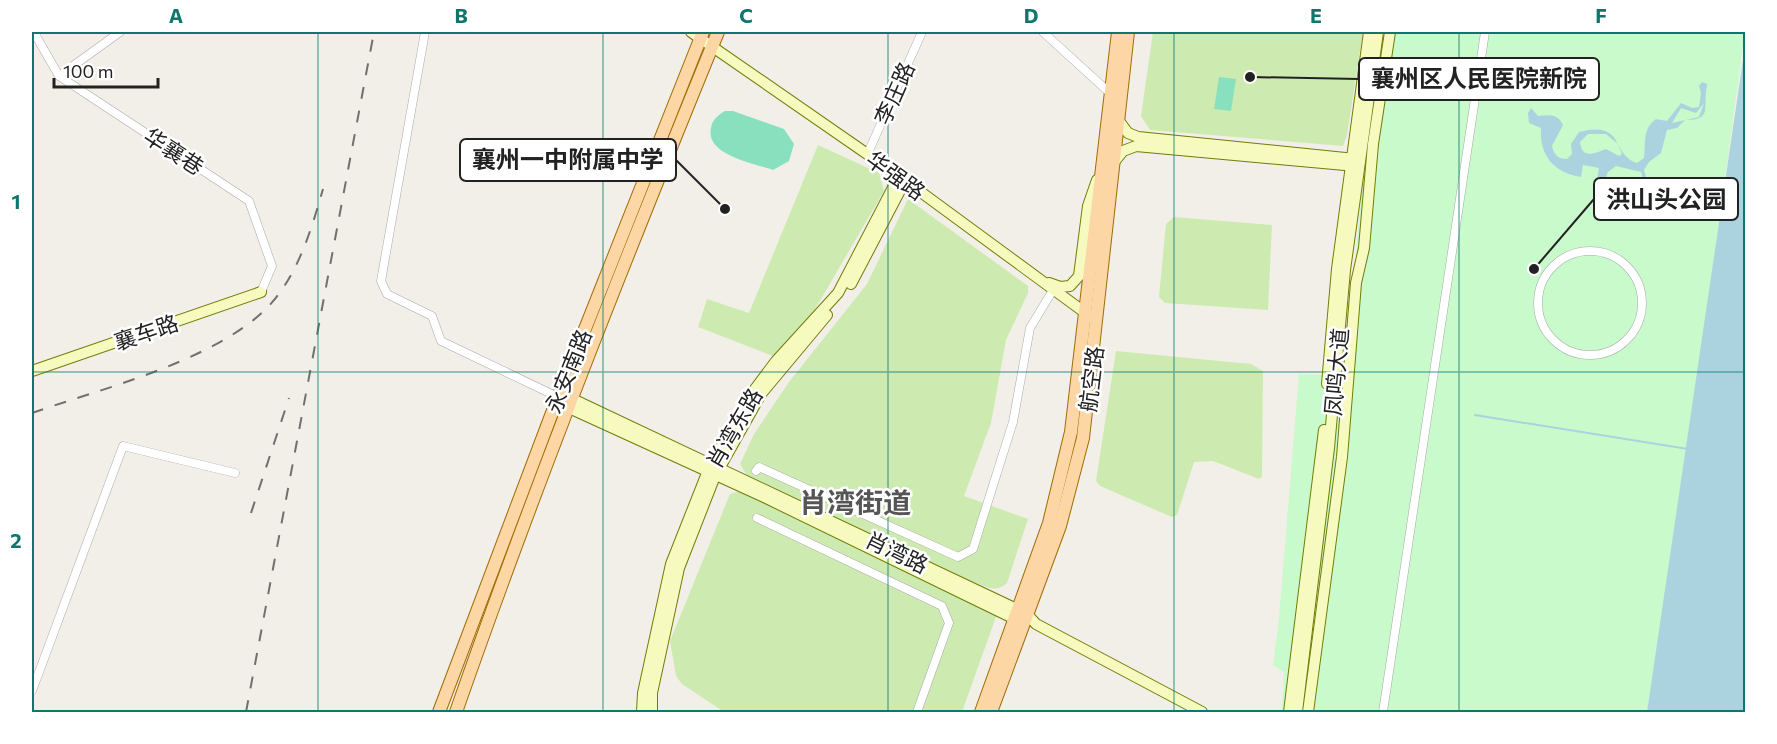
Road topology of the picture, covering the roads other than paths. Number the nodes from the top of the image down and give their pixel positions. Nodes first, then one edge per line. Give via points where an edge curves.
1 (37, 32) edge
2 (120, 32) edge
3 (425, 32) edge
4 (718, 32) edge
5 (922, 32) edge
6 (1043, 32) edge
7 (1118, 32) edge
8 (1128, 32) edge
9 (1369, 32) edge
10 (1378, 32) edge
11 (1390, 32) edge
12 (1485, 32) edge
13 (698, 34) edge
14 (712, 46) junction
15 (59, 76) junction
16 (1111, 94) junction
17 (1119, 121) junction
18 (867, 154) junction
19 (1354, 162) junction
20 (1109, 164) junction
21 (902, 179) junction
22 (1037, 279) junction
23 (1053, 290) junction
24 (261, 292) joint
25 (1086, 312) junction
26 (1098, 323) junction
27 (1630, 337) joint
28 (32, 371) edge
29 (558, 397) junction
30 (570, 403) junction
31 (1328, 418) junction
32 (713, 469) junction
33 (756, 471) dead end
34 (235, 473) dead end
35 (758, 518) dead end
36 (1024, 618) junction
37 (32, 691) edge
38 (439, 712) edge
39 (456, 712) edge
40 (642, 712) edge
41 (652, 712) edge
42 (917, 712) edge
43 (981, 712) edge
44 (991, 712) edge
45 (1202, 712) edge
46 (1289, 712) edge
47 (1297, 712) edge
48 (1308, 712) edge
49 (1383, 712) edge

1 - 15 street, 华襄巷
2 - 15 street
3 - 29 street via 381,281 387,294 432,316 441,341
4 - 14 main road, 永安南路
5 - 18 street, 李庄路
6 - 16 street
7 - 16 main road, 航空路
8 - 17 main road, 航空路
9 - 19 street, 凤鸣大道
10 - 19 street, 凤鸣大道
11 - 48 street via 1373,144 1364,248 1356,283 1345,421
12 - 49 street
13 - 14 street, 华强路
13 - 29 main road, 永安南路
14 - 18 street, 华强路
14 - 30 main road, 永安南路
15 - 24 street, 华襄巷 via 249,201 272,266
16 - 20 main road, 航空路
17 - 19 street via 1138,138
17 - 20 main road, 航空路
18 - 21 street, 华强路
19 - 20 street via 1136,146 1123,151
19 - 31 street, 凤鸣大道
20 - 22 street via 1088,206 1075,283 1060,287
20 - 25 main road, 航空路
20 - 26 main road, 航空路
21 - 22 street, 华强路
21 - 32 street, 肖湾东路 via 841,299 761,394
22 - 23 street, 华强路
23 - 25 street, 华强路
23 - 33 street via 1030,328 1013,422 973,549 958,557 759,467
24 - 28 street, 襄车路
25 - 26 street, 华强路
25 - 36 main road, 航空路 via 1071,432
26 - 36 main road, 航空路 via 1081,449 1060,526
27 - 27 street via 1616,349 1599,355 1573,353 1550,338 1540,323 1537,308 1538,293 1554,265 1567,255 1599,251 1630,269 1639,285 1642,303 1639,321
29 - 30 street, 肖湾路
29 - 38 main road, 永安南路
30 - 32 street, 肖湾路
30 - 39 main road, 永安南路
31 - 46 street, 凤鸣大道
31 - 47 street, 凤鸣大道
32 - 36 street, 肖湾路
32 - 40 street, 肖湾东路 via 671,564
32 - 41 street, 肖湾东路 via 679,568 652,693
34 - 37 street via 123,446
35 - 42 street via 942,606 949,623
36 - 43 main road, 航空路
36 - 44 main road, 航空路
36 - 45 street, 肖湾路

